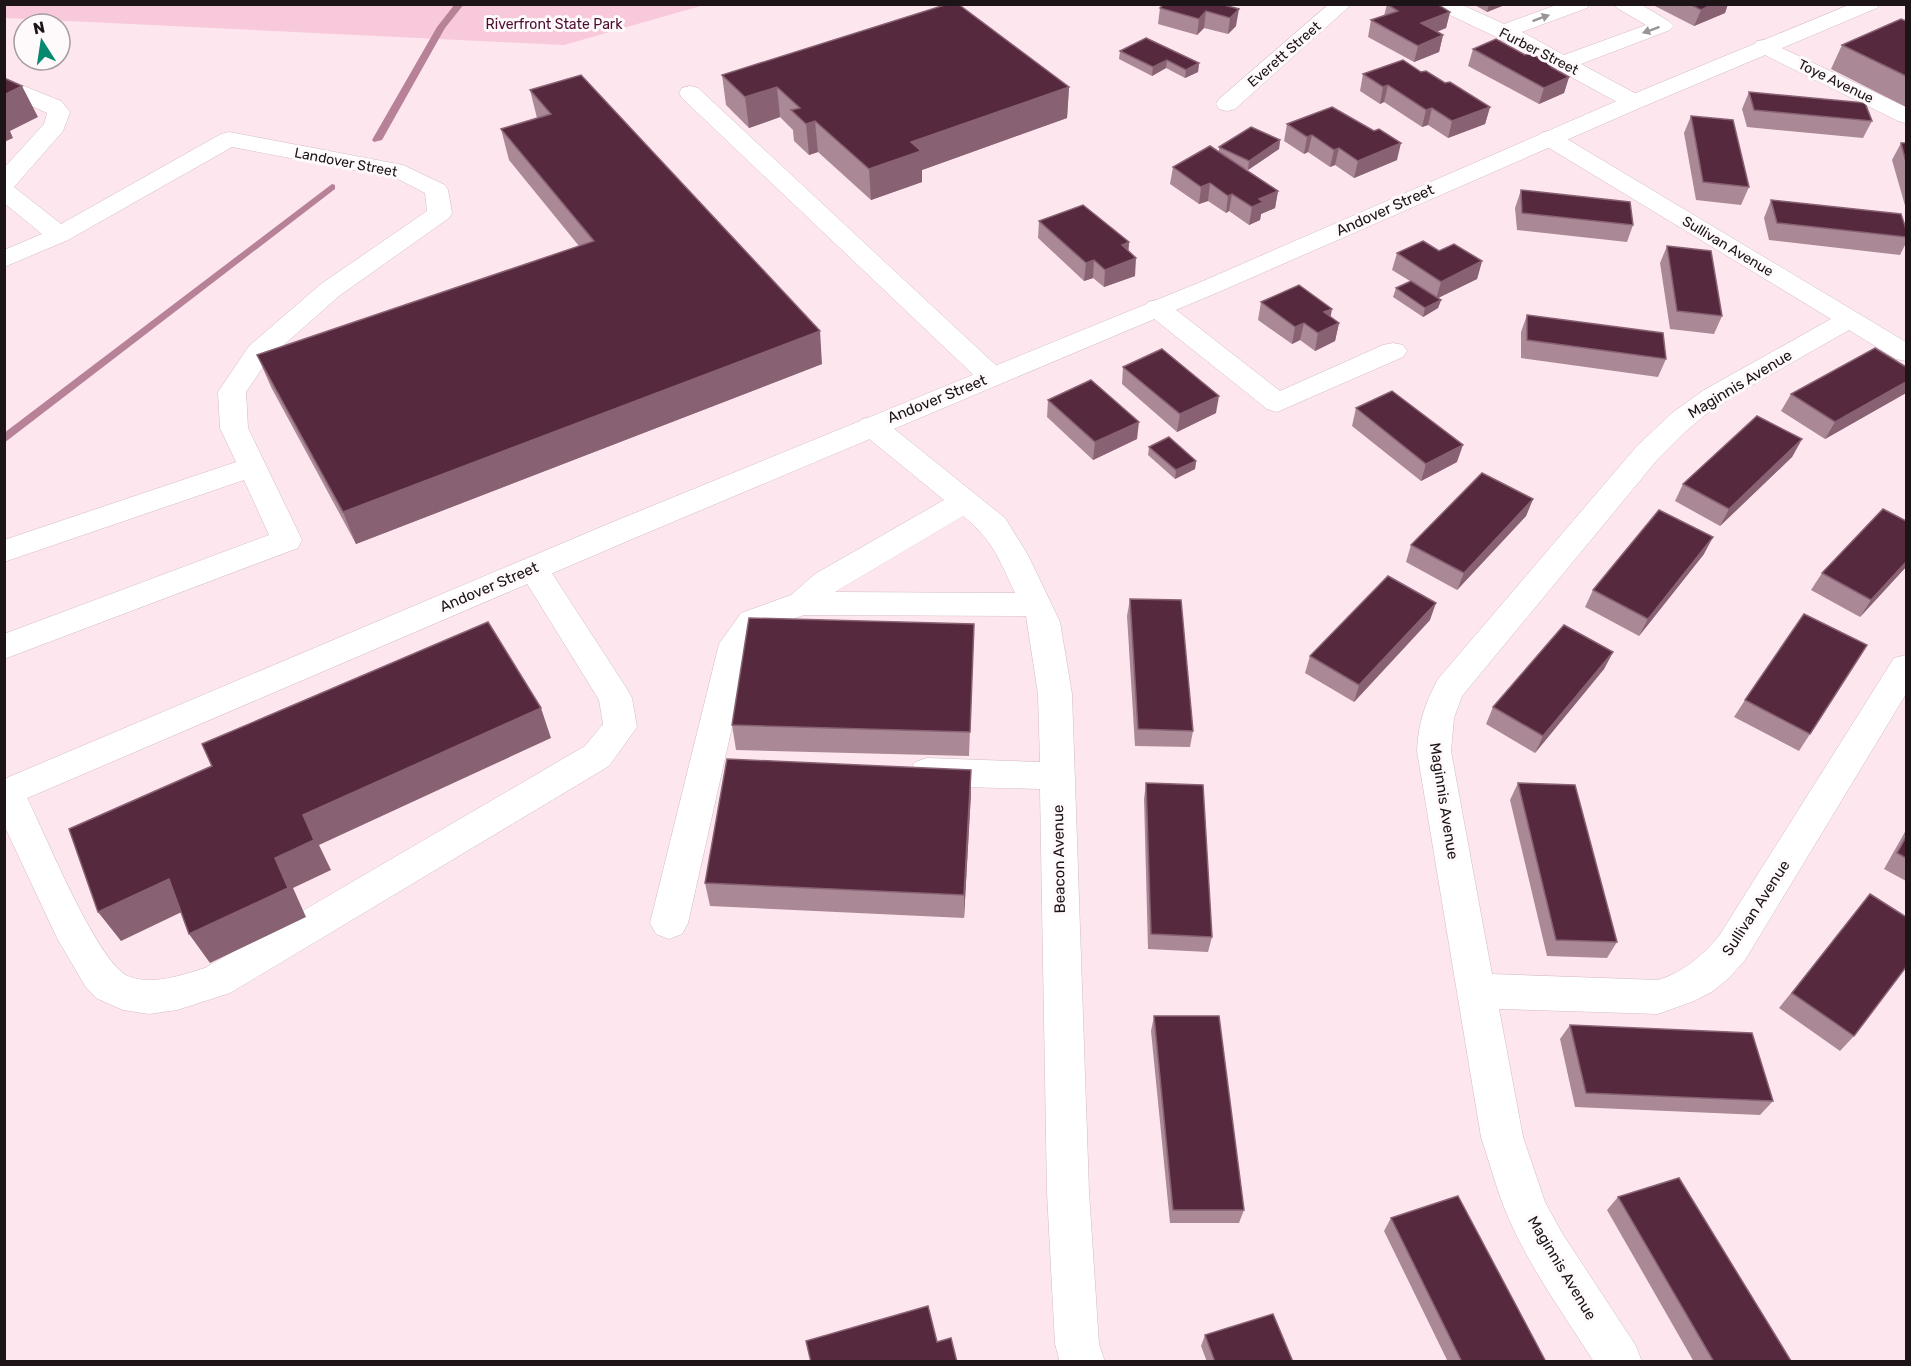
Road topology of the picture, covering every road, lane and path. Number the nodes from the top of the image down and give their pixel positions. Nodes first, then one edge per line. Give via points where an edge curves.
1 (1342, 4) edge
2 (1442, 4) edge
3 (1580, 4) edge
4 (1624, 4) edge
5 (1865, 5) edge
6 (1503, 32) junction
7 (1766, 46) junction
8 (1563, 63) junction
9 (4, 85) edge
10 (690, 93) dead end
11 (1634, 102) junction
12 (1227, 104) dead end
13 (1906, 116) edge
14 (1549, 138) junction
15 (4, 183) edge
16 (4, 191) edge
17 (59, 234) junction
18 (4, 260) edge
19 (1157, 308) junction
20 (1850, 319) junction
21 (1394, 351) dead end
22 (1906, 353) edge
23 (992, 377) junction
24 (873, 426) junction
25 (252, 467) junction
26 (964, 501) junction
27 (4, 551) edge
28 (532, 569) junction
29 (802, 603) junction
30 (1036, 605) junction
31 (4, 647) edge
32 (1906, 667) edge
33 (706, 766) junction
34 (741, 767) edge
35 (893, 771) edge
36 (1057, 776) junction
37 (6, 793) edge
38 (669, 923) dead end
39 (1477, 991) junction
40 (1083, 1362) edge
41 (1620, 1362) edge

1 - 12 street, Everett Street
2 - 6 street, Furber Street
6 -> 3 street
4 -> 8 street via 1663,26
5 - 7 street, Andover Street
6 - 8 street, Furber Street
7 - 11 street, Andover Street
7 - 13 street, Toye Avenue
8 - 11 street, Furber Street
9 - 15 street via 59,112 55,126
10 - 23 street
11 - 14 street, Andover Street
14 - 19 street, Andover Street
14 - 20 street, Sullivan Avenue
16 - 17 street
17 - 18 street, Landover Street
17 - 25 street, Landover Street via 229,139 403,172 436,190 440,213 321,297 259,352 232,392 234,428
19 - 21 street via 1277,403
19 - 23 street, Andover Street
20 - 22 street, Sullivan Avenue
20 - 39 street, Maginnis Avenue via 1702,405 1671,429 1465,670 1439,707 1434,751
23 - 24 street, Andover Street
24 - 26 street, Beacon Avenue
24 - 28 street, Andover Street
25 - 27 street
25 - 31 street, Landover Street via 287,540
26 - 29 street via 826,582
26 - 30 street, Beacon Avenue via 994,525
28 - 37 street, Andover Street
28 - 37 street via 615,698 620,727 597,756 216,981 172,995 140,996 110,986 88,960
29 - 30 street
29 - 33 street via 752,621 735,644
30 - 36 street, Beacon Avenue via 1044,622 1055,694
32 - 39 street, Sullivan Avenue via 1716,969 1681,990 1658,997
33 - 34 street
33 - 38 street
35 - 36 street
36 - 40 street, Beacon Avenue via 1068,1192 1077,1344
39 - 41 street, Maginnis Avenue via 1502,1137 1524,1203 1547,1248

